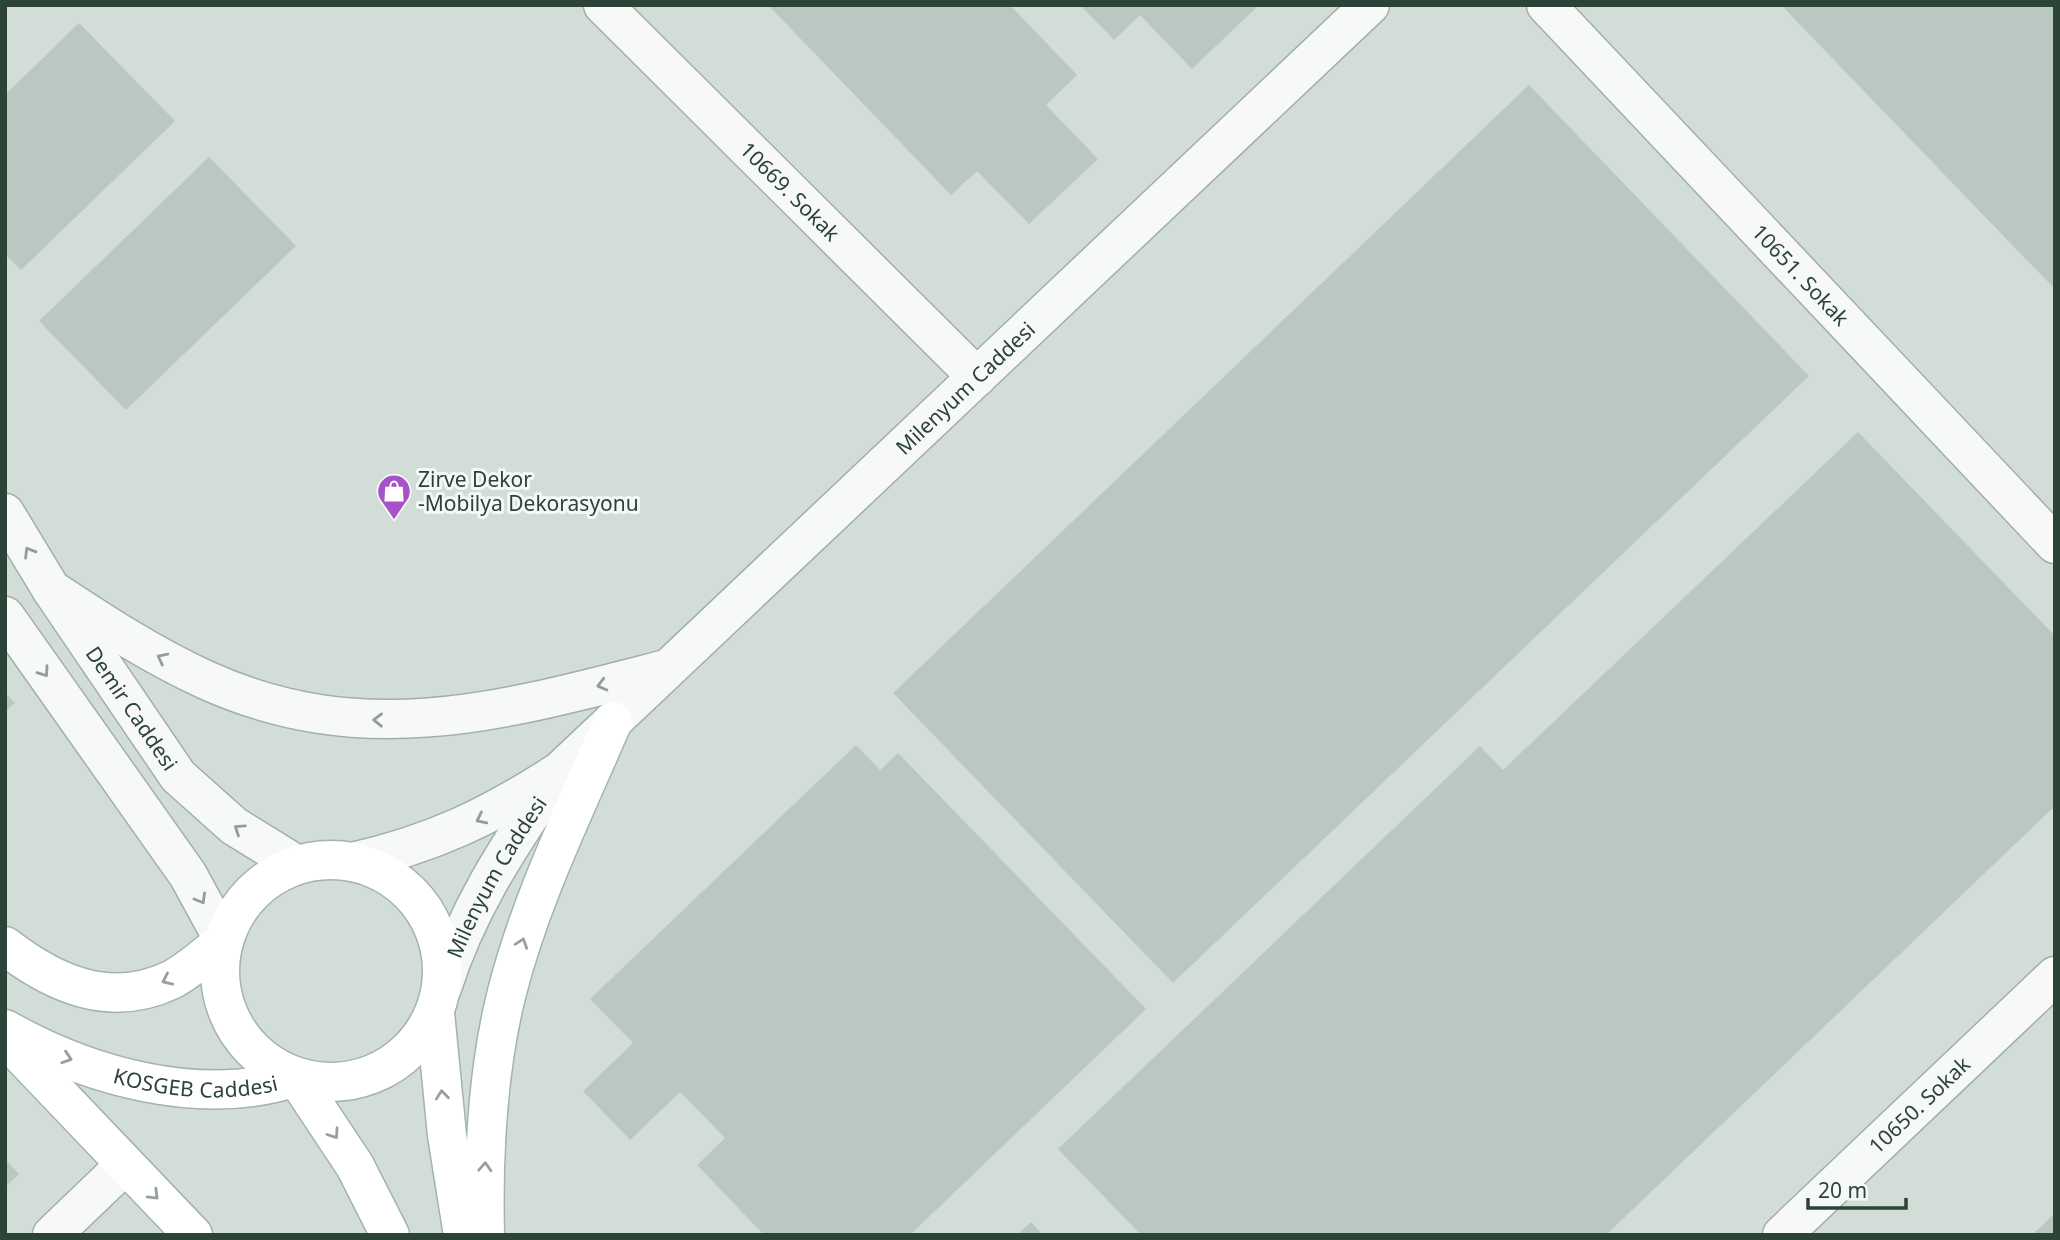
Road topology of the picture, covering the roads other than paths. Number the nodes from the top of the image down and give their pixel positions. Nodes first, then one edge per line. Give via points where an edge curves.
1 (603, 5) edge
2 (1546, 5) edge
3 (1354, 10) edge
4 (977, 377) junction
5 (5, 513) edge
6 (2055, 544) edge
7 (51, 589) junction
8 (5, 616) edge
9 (668, 668) junction
10 (613, 721) junction
11 (560, 771) junction
12 (352, 862) junction
13 (297, 865) junction
14 (223, 942) junction
15 (5, 946) edge
16 (2055, 976) edge
17 (438, 1000) junction
18 (5, 1029) edge
19 (5, 1039) edge
20 (296, 1077) junction
21 (125, 1165) junction
22 (52, 1235) edge
23 (193, 1235) edge
24 (390, 1235) edge
25 (463, 1235) edge
26 (485, 1235) edge
27 (1782, 1235) edge

1 - 4 street, 10669. Sokak
2 - 6 street, 10651. Sokak
3 - 4 street, Milenyum Caddesi
4 - 9 street, Milenyum Caddesi
7 -> 5 street, Demir Caddesi
9 -> 7 street via 524,706 477,713 375,720 317,714 207,681
13 -> 7 street, Demir Caddesi via 234,826 178,776
8 -> 14 street via 188,875
9 - 10 street, Milenyum Caddesi
10 - 11 street, Milenyum Caddesi
26 -> 10 main road via 489,1105 507,994 545,879
11 -> 12 street, Milenyum Caddesi via 450,834
11 - 17 street, Milenyum Caddesi via 480,894 454,947
12 - 13 main road
12 - 17 main road via 391,878 422,907 440,946
13 - 14 main road via 258,887 232,921
14 -> 15 main road via 172,979 137,992 104,994 67,985
14 - 20 main road via 219,969 222,997 233,1024 249,1047 270,1065
16 - 27 street, 10650. Sokak
17 - 20 main road via 412,1048 378,1073 338,1083
25 -> 17 main road via 447,1135
18 -> 20 main road, KOSGEB Caddesi via 59,1056 150,1082 229,1091
19 - 21 main road
20 -> 24 main road, KOSGEB Caddesi via 355,1166
21 - 22 street
21 -> 23 main road

